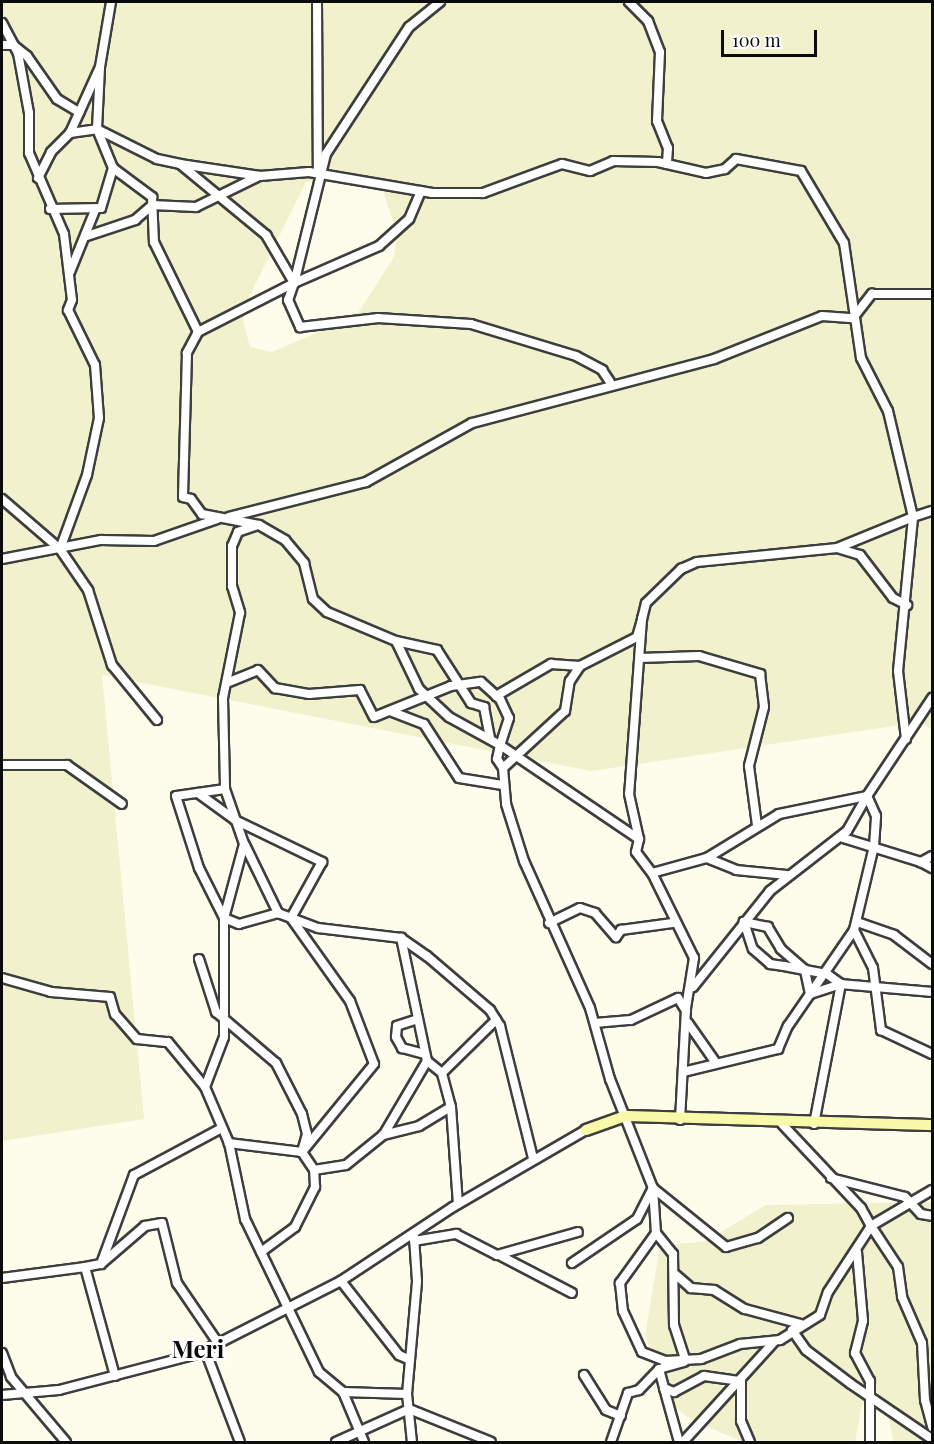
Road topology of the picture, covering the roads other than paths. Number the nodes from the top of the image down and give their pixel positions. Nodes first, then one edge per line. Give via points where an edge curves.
1 (111, 2) edge
2 (317, 2) edge
3 (440, 2) edge
4 (629, 2) edge
5 (2, 22) edge
6 (2, 45) edge
7 (13, 45) junction
8 (100, 67) junction
9 (79, 112) junction
10 (97, 129) junction
11 (70, 133) junction
12 (180, 164) junction
13 (667, 164) junction
14 (113, 168) junction
15 (319, 175) junction
16 (260, 176) junction
17 (38, 178) junction
18 (421, 191) junction
19 (217, 196) junction
20 (152, 205) junction
21 (50, 209) junction
22 (95, 210) junction
23 (87, 237) junction
24 (69, 272) junction
25 (294, 283) junction
26 (933, 294) edge
27 (853, 318) junction
28 (198, 332) junction
29 (612, 385) junction
30 (2, 499) edge
31 (933, 512) edge
32 (913, 517) junction
33 (226, 518) junction
34 (258, 525) junction
35 (837, 548) junction
36 (60, 549) junction
37 (2, 559) edge
38 (907, 605) junction
39 (642, 619) junction
40 (396, 641) junction
41 (640, 658) junction
42 (580, 666) junction
43 (229, 682) junction
44 (457, 684) junction
45 (496, 696) junction
46 (429, 697) junction
47 (931, 703) edge
48 (390, 711) junction
49 (157, 720) dead end
50 (490, 738) junction
51 (906, 739) junction
52 (500, 745) junction
53 (515, 757) junction
54 (2, 765) edge
55 (503, 768) junction
56 (502, 785) junction
57 (225, 789) junction
58 (198, 793) junction
59 (867, 796) junction
60 (122, 804) dead end
61 (235, 820) junction
62 (757, 825) junction
63 (840, 837) junction
64 (639, 838) junction
65 (244, 844) junction
66 (873, 849) junction
67 (933, 856) edge
68 (707, 858) junction
69 (921, 862) junction
70 (933, 868) edge
71 (652, 873) junction
72 (787, 875) junction
73 (278, 913) junction
74 (224, 918) junction
75 (291, 918) junction
76 (744, 922) junction
77 (549, 923) junction
78 (673, 923) junction
79 (855, 926) junction
80 (401, 938) junction
81 (199, 958) dead end
82 (933, 964) edge
83 (806, 970) junction
84 (826, 974) junction
85 (2, 978) edge
86 (841, 984) junction
87 (871, 985) junction
88 (693, 987) junction
89 (933, 992) edge
90 (810, 994) junction
91 (686, 1008) junction
92 (418, 1018) junction
93 (224, 1020) junction
94 (496, 1020) junction
95 (595, 1023) junction
96 (933, 1054) edge
97 (426, 1058) junction
98 (716, 1063) junction
99 (683, 1072) junction
100 (442, 1073) junction
101 (205, 1087) junction
102 (451, 1107) junction
103 (625, 1116) junction
104 (680, 1120) junction
105 (782, 1124) junction
106 (814, 1125) junction
107 (933, 1125) edge
108 (220, 1129) junction
109 (586, 1130) joint
110 (383, 1135) junction
111 (229, 1143) junction
112 (302, 1152) junction
113 (533, 1158) junction
114 (314, 1170) junction
115 (831, 1178) junction
116 (653, 1188) junction
117 (933, 1190) edge
118 (458, 1204) junction
119 (911, 1204) junction
120 (933, 1216) edge
121 (788, 1218) dead end
122 (872, 1226) junction
123 (578, 1232) dead end
124 (656, 1233) junction
125 (414, 1237) junction
126 (857, 1247) junction
127 (261, 1252) junction
128 (497, 1255) junction
129 (572, 1263) dead end
130 (101, 1264) junction
131 (85, 1267) junction
132 (676, 1275) junction
133 (2, 1278) edge
134 (341, 1281) junction
135 (572, 1293) dead end
136 (288, 1308) junction
137 (801, 1324) junction
138 (792, 1330) junction
139 (774, 1342) junction
140 (218, 1344) junction
141 (205, 1350) junction
142 (2, 1353) edge
143 (688, 1359) junction
144 (410, 1360) junction
145 (659, 1369) junction
146 (584, 1375) dead end
147 (115, 1376) junction
148 (741, 1381) junction
149 (664, 1388) junction
150 (343, 1392) junction
151 (29, 1393) junction
152 (2, 1395) edge
153 (407, 1395) junction
154 (873, 1399) junction
155 (409, 1408) junction
156 (621, 1416) junction
157 (933, 1428) edge
158 (358, 1429) junction
159 (933, 1440) edge
160 (66, 1443) edge
161 (240, 1443) edge
162 (336, 1443) edge
163 (364, 1443) edge
164 (412, 1443) edge
165 (491, 1443) edge
166 (611, 1443) edge
167 (681, 1443) edge
168 (750, 1443) edge
169 (870, 1443) edge

1 - 8 street
2 - 15 street
3 - 15 street via 409,27 326,154
4 - 13 street via 648,21 660,52 657,121 668,148
5 - 7 street
6 - 7 street
7 - 9 street via 57,99
7 - 17 street
8 - 9 street
8 - 10 street
9 - 11 street
10 - 11 street
10 - 12 street via 157,159
10 - 14 street
11 - 17 street via 51,152
12 - 16 street
12 - 19 street
13 - 18 street via 613,161 590,171 562,164 483,194
13 - 27 street via 706,173 725,169 736,159 801,171 844,243
14 - 20 street via 143,187
14 - 22 street via 101,208
15 - 16 street
15 - 18 street
15 - 25 street
16 - 19 street
17 - 21 street
18 - 25 street via 409,219 379,246
19 - 20 street via 196,207
19 - 25 street via 266,235
20 - 23 street via 135,220
20 - 28 street via 154,242
21 - 22 street
21 - 24 street via 64,234
22 - 23 street
23 - 24 street
24 - 36 street via 68,310 94,358 100,410 87,475
25 - 28 street
25 - 29 street via 288,300 300,327 378,318 471,324 576,357 602,370
26 - 27 street via 872,294
27 - 29 street via 822,316 714,359
27 - 32 street via 868,379 888,411 901,452
28 - 33 street via 187,353 184,379 183,497 191,498 202,514
29 - 33 street via 472,423 366,482
30 - 36 street
31 - 32 street
32 - 35 street
32 - 38 street
33 - 34 street
33 - 36 street via 196,522 154,541 101,540
34 - 40 street via 285,540 304,562 313,599 327,612
34 - 43 street via 238,532 232,546 232,586 240,614
35 - 38 street via 860,555 893,598
35 - 39 street via 697,562 681,569 646,603
36 - 37 street
36 - 49 street via 88,590 112,666
38 - 51 street via 898,671
39 - 41 street
39 - 42 street via 637,637
40 - 44 street via 437,650
40 - 46 street via 405,668
41 - 62 street via 699,656 760,674 764,707 749,766
41 - 64 street via 629,747 629,794
42 - 45 street via 551,664
42 - 53 street via 570,681 565,711
43 - 48 street via 258,670 275,688 309,694 360,690 374,717
43 - 57 street via 223,698
44 - 45 street via 481,682
44 - 46 street
44 - 50 street via 471,703 484,707
45 - 52 street via 509,718
46 - 48 street
46 - 50 street via 449,717
47 - 51 street
48 - 56 street via 424,724 459,778
50 - 52 street
51 - 59 street
52 - 53 street
52 - 55 street via 497,759
53 - 55 street
53 - 64 street via 581,795 620,830
54 - 60 street via 67,765
55 - 56 street
56 - 77 street
57 - 58 street
57 - 61 street
58 - 61 street
58 - 74 street via 176,796 177,804
59 - 62 street via 779,814
59 - 63 street
59 - 66 street via 876,816
61 - 65 street
61 - 75 street via 322,862
62 - 68 street
63 - 66 street
63 - 72 street
64 - 71 street via 636,852
65 - 73 street
65 - 74 street
66 - 69 street
66 - 79 street
67 - 69 street
68 - 71 street
68 - 72 street via 736,870
69 - 70 street
71 - 78 street
72 - 76 street
73 - 74 street via 239,924
73 - 75 street
74 - 93 street
75 - 80 street via 318,928
75 - 112 street via 350,1001 374,1064
76 - 83 street via 768,927 781,949
76 - 83 street via 758,955 770,964
76 - 88 street
77 - 78 street via 580,908 595,913 616,937 621,930
77 - 95 street
78 - 88 street via 694,958
79 - 82 street via 894,934
79 - 84 street
79 - 87 street via 873,968
80 - 92 street
80 - 94 street via 462,985
81 - 93 street via 206,992
83 - 84 street
83 - 90 street
84 - 86 street
84 - 90 street
85 - 101 street via 51,992 110,997 115,1014 137,1039 168,1042
86 - 87 street
86 - 90 street
86 - 106 street
87 - 89 street
87 - 96 street via 881,1030
88 - 91 street
90 - 98 street via 778,1049
91 - 95 street via 678,998 630,1020
91 - 98 street via 689,1030
91 - 99 street
92 - 97 street
92 - 97 street via 397,1026 396,1037 402,1048
93 - 101 street
93 - 112 street via 276,1063 302,1114 307,1134
94 - 100 street
94 - 113 street
95 - 103 street
97 - 100 street
97 - 110 street
98 - 99 street
99 - 104 street
100 - 102 street
101 - 108 street
102 - 110 street via 419,1126
102 - 118 street
103 - 104 main road
103 - 109 main road
103 - 116 street
104 - 105 main road
105 - 106 main road
105 - 115 street
106 - 107 main road
108 - 111 street
108 - 130 street via 134,1175
109 - 113 street
110 - 114 street via 346,1165
111 - 112 street
111 - 127 street via 245,1219
112 - 114 street
113 - 118 street
114 - 127 street via 315,1187 295,1227
115 - 119 street via 905,1197
115 - 122 street
116 - 121 street via 726,1247 758,1238
116 - 124 street
116 - 129 street via 637,1219
117 - 119 street
118 - 125 street
119 - 120 street
119 - 122 street
122 - 126 street
122 - 157 street via 898,1267 902,1297 921,1343
123 - 128 street
124 - 132 street via 673,1254
124 - 143 street via 620,1283 623,1311 642,1352 665,1361
125 - 128 street via 456,1234
125 - 134 street
125 - 144 street
126 - 137 street via 820,1315
126 - 154 street via 855,1274 863,1321 855,1353
127 - 136 street
128 - 135 street
130 - 131 street
130 - 140 street via 145,1226 162,1223 177,1283
131 - 133 street
131 - 147 street
132 - 137 street via 692,1288 714,1290 745,1309
132 - 143 street via 674,1325
134 - 136 street
134 - 144 street via 399,1354
136 - 140 street
136 - 150 street via 319,1372
137 - 138 street
138 - 139 street
138 - 154 street via 806,1350
139 - 143 street via 740,1344
139 - 148 street
140 - 141 street
141 - 147 street
141 - 161 street
142 - 151 street via 11,1377
143 - 145 street
144 - 153 street
145 - 149 street
145 - 156 street via 639,1390 628,1393
146 - 156 street via 606,1410
147 - 151 street
148 - 149 street via 704,1376 674,1392
148 - 167 street
148 - 168 street via 741,1421
149 - 167 street
150 - 153 street
150 - 158 street
151 - 152 street
151 - 160 street
153 - 155 street
154 - 159 street
154 - 169 street
155 - 158 street
155 - 164 street
155 - 165 street
156 - 166 street
158 - 162 street
158 - 163 street

